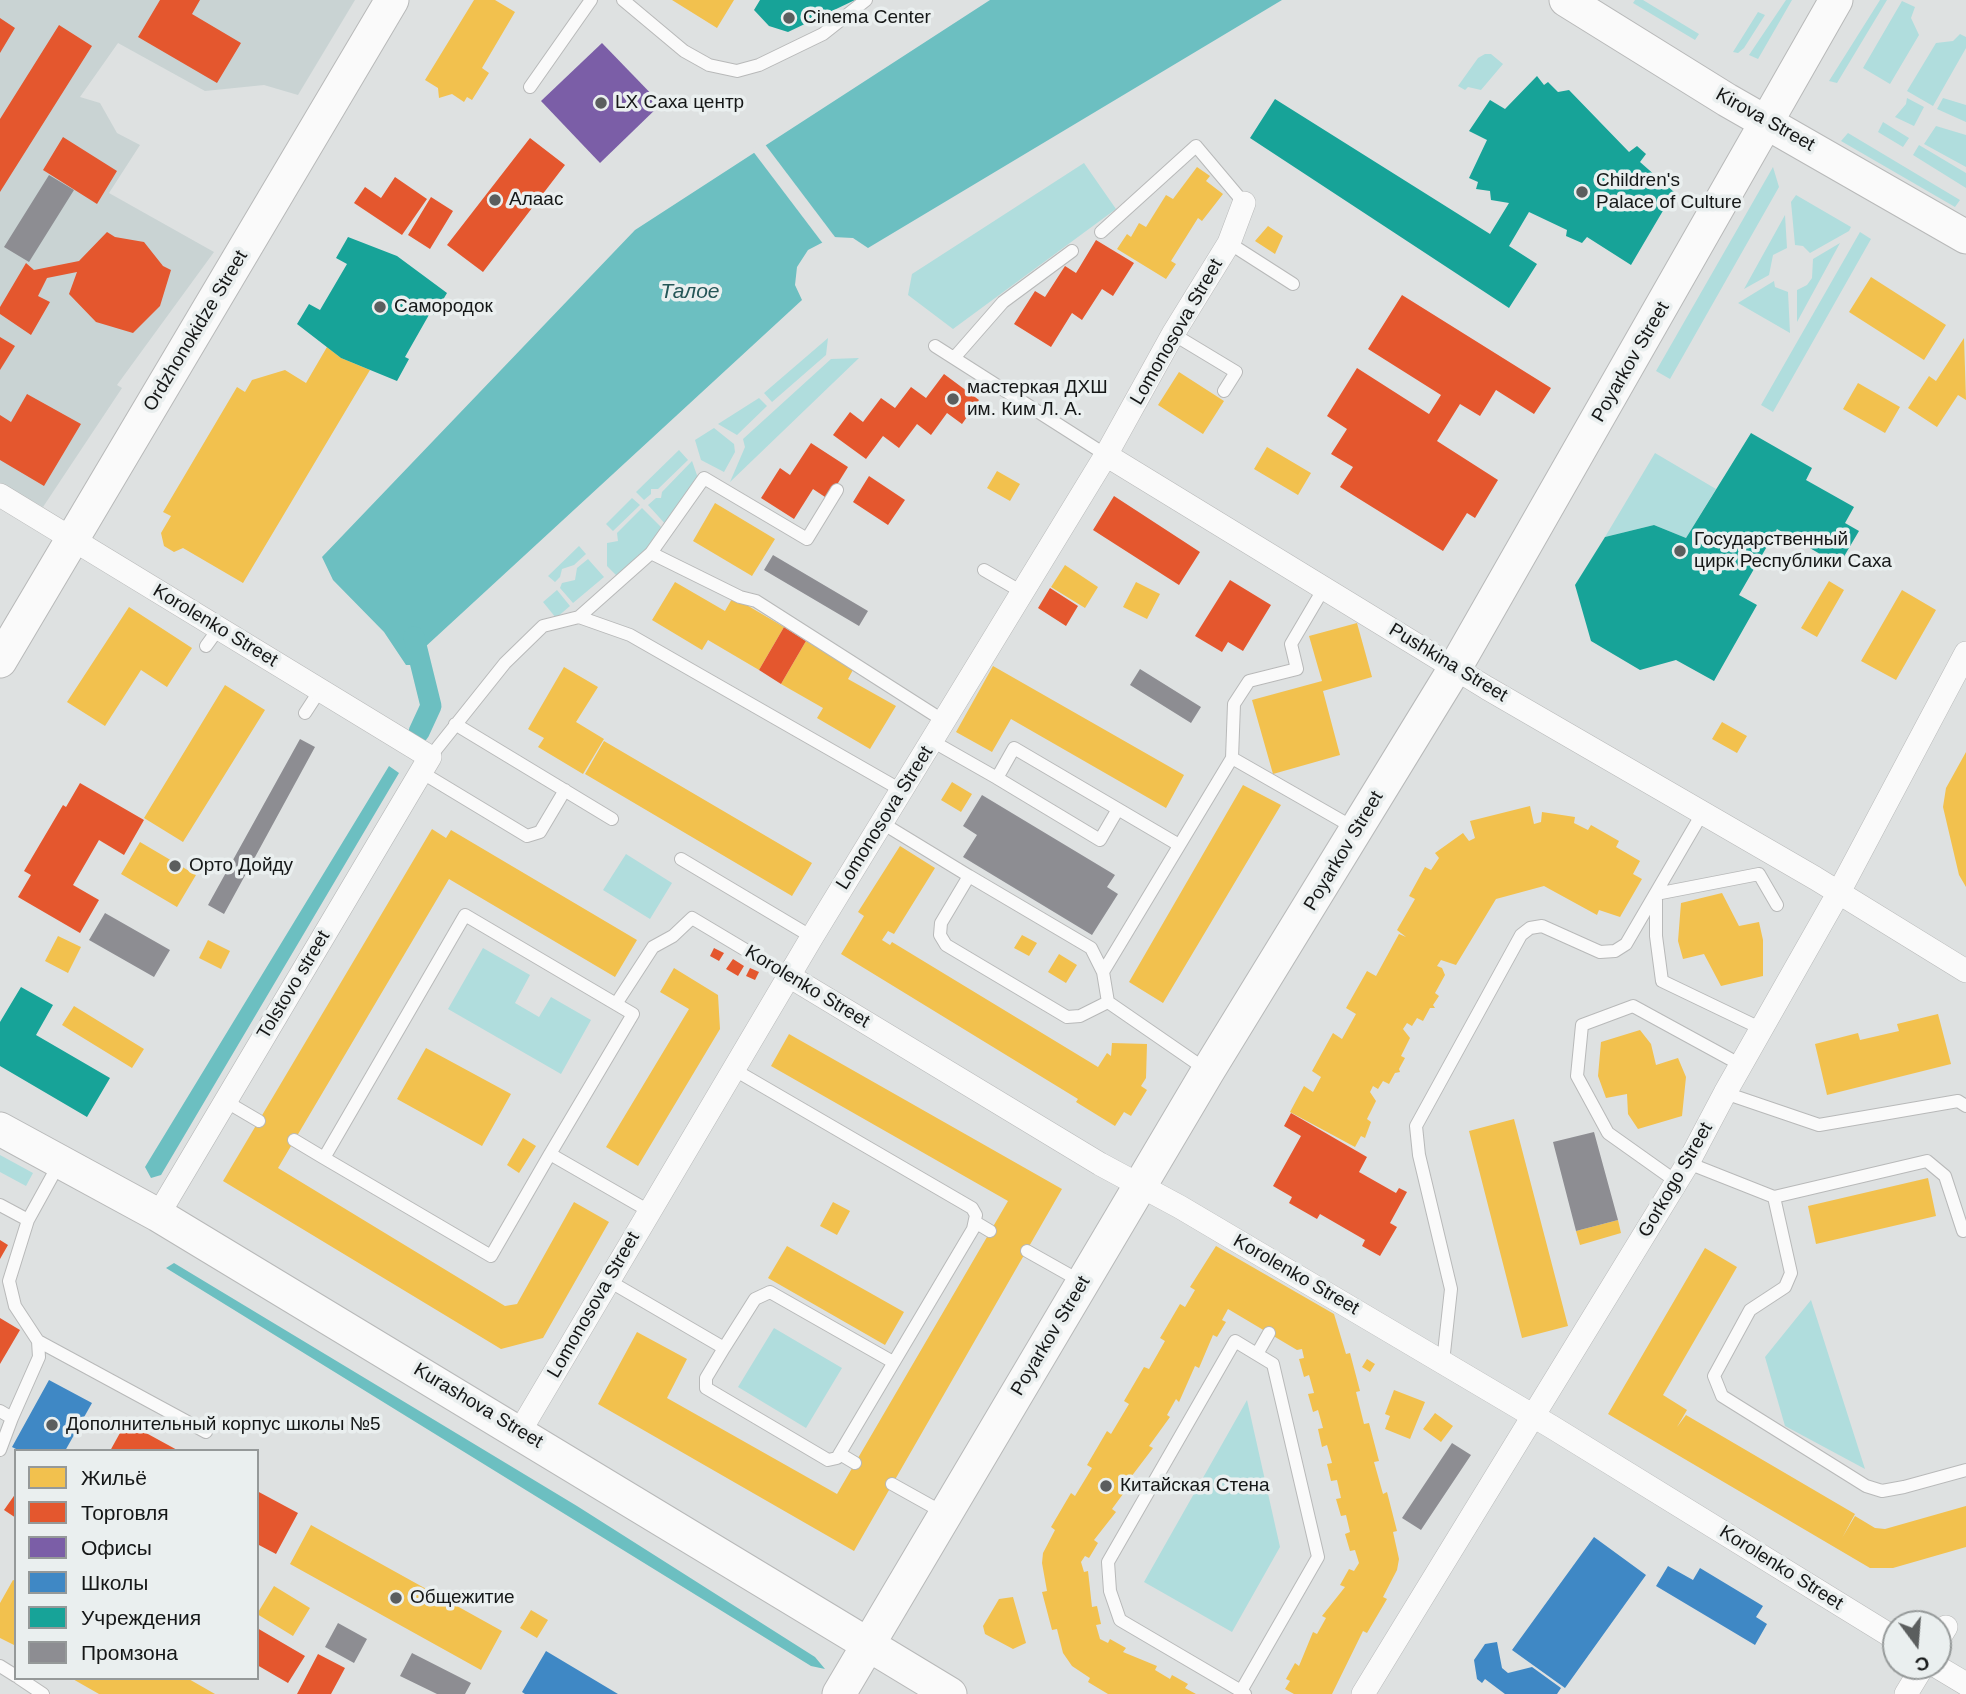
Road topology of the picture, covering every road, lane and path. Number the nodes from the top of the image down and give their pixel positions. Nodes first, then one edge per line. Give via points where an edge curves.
1 (392, 0) edge
2 (591, 0) edge
3 (866, 0) edge
4 (1566, 0) edge
5 (1836, 0) edge
6 (627, 2) edge
7 (530, 87) dead end
8 (1767, 122) junction
9 (1244, 203) joint
10 (1101, 232) dead end
11 (1966, 237) edge
12 (1229, 243) junction
13 (1072, 251) dead end
14 (1293, 284) dead end
15 (1173, 334) junction
16 (935, 346) dead end
17 (954, 358) junction
18 (1224, 391) dead end
19 (1106, 455) junction
20 (837, 490) dead end
21 (0, 495) edge
22 (72, 539) junction
23 (651, 553) junction
24 (984, 570) dead end
25 (1324, 588) junction
26 (1022, 592) junction
27 (579, 617) junction
28 (1966, 653) edge
29 (0, 661) edge
30 (1455, 668) junction
31 (1960, 679) edge
32 (320, 690) junction
33 (305, 713) dead end
34 (944, 721) junction
35 (455, 724) junction
36 (932, 741) junction
37 (1232, 758) junction
38 (425, 764) junction
39 (997, 778) junction
40 (565, 790) junction
41 (901, 790) junction
42 (1118, 809) junction
43 (1703, 812) junction
44 (612, 819) dead end
45 (882, 824) junction
46 (1358, 830) junction
47 (1179, 845) junction
48 (681, 859) dead end
49 (968, 876) junction
50 (1839, 892) junction
51 (1656, 894) junction
52 (1777, 905) dead end
53 (811, 937) junction
54 (1966, 971) edge
55 (1103, 972) junction
56 (789, 976) junction
57 (1108, 1002) junction
58 (617, 1004) junction
59 (1762, 1029) junction
60 (1741, 1065) junction
61 (733, 1069) junction
62 (1208, 1071) junction
63 (1725, 1093) junction
64 (225, 1101) junction
65 (1966, 1106) edge
66 (259, 1121) dead end
67 (0, 1129) edge
68 (294, 1140) dead end
69 (550, 1154) junction
70 (324, 1158) junction
71 (61, 1161) junction
72 (1683, 1173) junction
73 (1139, 1186) junction
74 (1774, 1197) junction
75 (0, 1205) edge
76 (649, 1211) junction
77 (158, 1215) junction
78 (28, 1220) junction
79 (975, 1222) junction
80 (990, 1231) dead end
81 (1963, 1231) dead end
82 (1027, 1251) dead end
83 (609, 1281) junction
84 (1083, 1282) junction
85 (1269, 1333) dead end
86 (38, 1341) junction
87 (724, 1348) junction
88 (1257, 1354) junction
89 (893, 1362) junction
90 (1443, 1362) junction
91 (0, 1411) edge
92 (1535, 1417) junction
93 (12, 1418) junction
94 (520, 1431) junction
95 (206, 1432) dead end
96 (0, 1450) edge
97 (840, 1454) junction
98 (855, 1463) dead end
99 (1966, 1470) edge
100 (892, 1484) dead end
101 (944, 1513) junction
102 (1882, 1630) edge
103 (866, 1644) junction
104 (22, 1680) edge
105 (1243, 1693) edge
106 (43, 1694) edge
107 (839, 1694) edge
108 (950, 1694) edge
109 (1363, 1694) edge

1 - 22 main road, Ordzhonokidze Street
2 - 7 lane
3 - 6 lane via 823,34 737,71 701,61
4 - 8 main road, Kirova Street
5 - 8 main road, Poyarkov Street
8 - 11 main road, Kirova Street
8 - 30 main road, Poyarkov Street
9 - 10 lane via 1196,146
9 - 12 street, Lomonosova Street
12 - 14 lane
12 - 15 street, Lomonosova Street
13 - 17 lane via 1003,302
15 - 18 lane via 1236,372
15 - 19 street, Lomonosova Street
16 - 17 lane, Pushkina Street
17 - 19 lane, Pushkina Street
19 - 25 street, Pushkina Street
19 - 26 street, Lomonosova Street
20 - 23 lane via 807,539 704,478
21 - 22 street, Korolenko Street
22 - 29 main road, Ordzhonokidze Street
22 - 32 street, Korolenko Street via 212,637
23 - 27 lane
23 - 34 lane via 757,601
24 - 26 lane
25 - 30 street, Pushkina Street
25 - 37 lane via 1291,644 1297,669 1249,681 1234,704
26 - 34 street, Lomonosova Street
27 - 35 lane via 543,626 505,663
27 - 41 lane via 631,635
28 - 31 street, Gorkogo Street
30 - 43 street, Pushkina Street
30 - 46 main road, Poyarkov Street
31 - 50 street, Gorkogo Street
32 - 33 lane
32 - 38 street, Korolenko Street
34 - 36 street, Lomonosova Street
35 - 38 lane
35 - 40 lane
36 - 39 lane
36 - 41 street, Lomonosova Street
37 - 46 lane
37 - 47 lane
38 - 40 lane via 527,836 540,832
38 - 64 street, Tolstovo street
39 - 42 lane via 1014,748
39 - 42 lane via 1100,840
40 - 44 lane
41 - 45 street, Lomonosova Street
42 - 47 lane
43 - 50 street, Pushkina Street
43 - 51 lane
45 - 49 lane
45 - 53 street, Lomonosova Street
46 - 62 main road, Poyarkov Street
47 - 55 lane
48 - 53 lane
49 - 55 lane via 1091,948
49 - 57 lane via 942,923 940,935 946,945 1066,1017 1080,1016
50 - 54 street, Pushkina Street
50 - 59 street, Gorkogo Street
51 - 52 lane via 1759,874
51 - 59 lane via 1662,981
51 - 90 lane via 1626,944 1615,951 1600,951 1542,926 1521,935 1416,1126 1451,1289
53 - 56 street, Lomonosova Street
55 - 57 lane
56 - 58 lane, Korolenko Street via 692,918 653,947
56 - 61 street, Lomonosova Street
56 - 73 street, Korolenko Street
57 - 62 lane
58 - 69 lane via 633,1014
58 - 70 lane via 465,915
59 - 60 street, Gorkogo Street
60 - 63 street, Gorkogo Street
60 - 72 lane via 1633,1006 1582,1025 1577,1076 1608,1133
61 - 76 street, Lomonosova Street
61 - 79 lane via 972,1208
62 - 73 main road, Poyarkov Street
63 - 65 lane via 1819,1125 1958,1101
63 - 72 street, Gorkogo Street
64 - 66 lane
64 - 77 street, Tolstovo street
67 - 71 main road, Kurashova Street
68 - 70 lane
69 - 70 lane via 491,1256
69 - 76 lane
71 - 77 main road, Kurashova Street
71 - 78 lane
72 - 74 lane
72 - 92 street, Gorkogo Street
73 - 84 main road, Poyarkov Street
73 - 90 street, Korolenko Street via 1297,1285
74 - 81 lane via 1927,1161 1945,1176
74 - 99 lane via 1791,1273 1785,1287 1750,1310 1714,1376 1722,1396 1866,1486 1882,1491
75 - 78 lane
76 - 83 street, Lomonosova Street
77 - 94 main road, Kurashova Street
78 - 86 lane via 9,1281 15,1306
79 - 80 lane
79 - 89 lane
82 - 84 lane
83 - 87 lane
83 - 94 street, Lomonosova Street
84 - 101 main road, Poyarkov Street
85 - 88 lane
86 - 93 lane via 39,1357
86 - 95 lane
87 - 89 lane via 755,1299 770,1292
87 - 97 lane via 706,1378 706,1388 828,1460
88 - 105 lane via 1273,1364 1318,1556
88 - 105 lane via 1235,1341 1108,1562 1120,1620
89 - 97 lane
90 - 92 street, Korolenko Street
91 - 93 lane
92 - 102 street, Korolenko Street
92 - 109 street, Gorkogo Street
93 - 96 lane
94 - 103 main road, Kurashova Street
97 - 98 lane
100 - 101 lane
101 - 103 main road, Poyarkov Street
103 - 107 main road, Poyarkov Street
103 - 108 main road, Kurashova Street
104 - 106 lane

